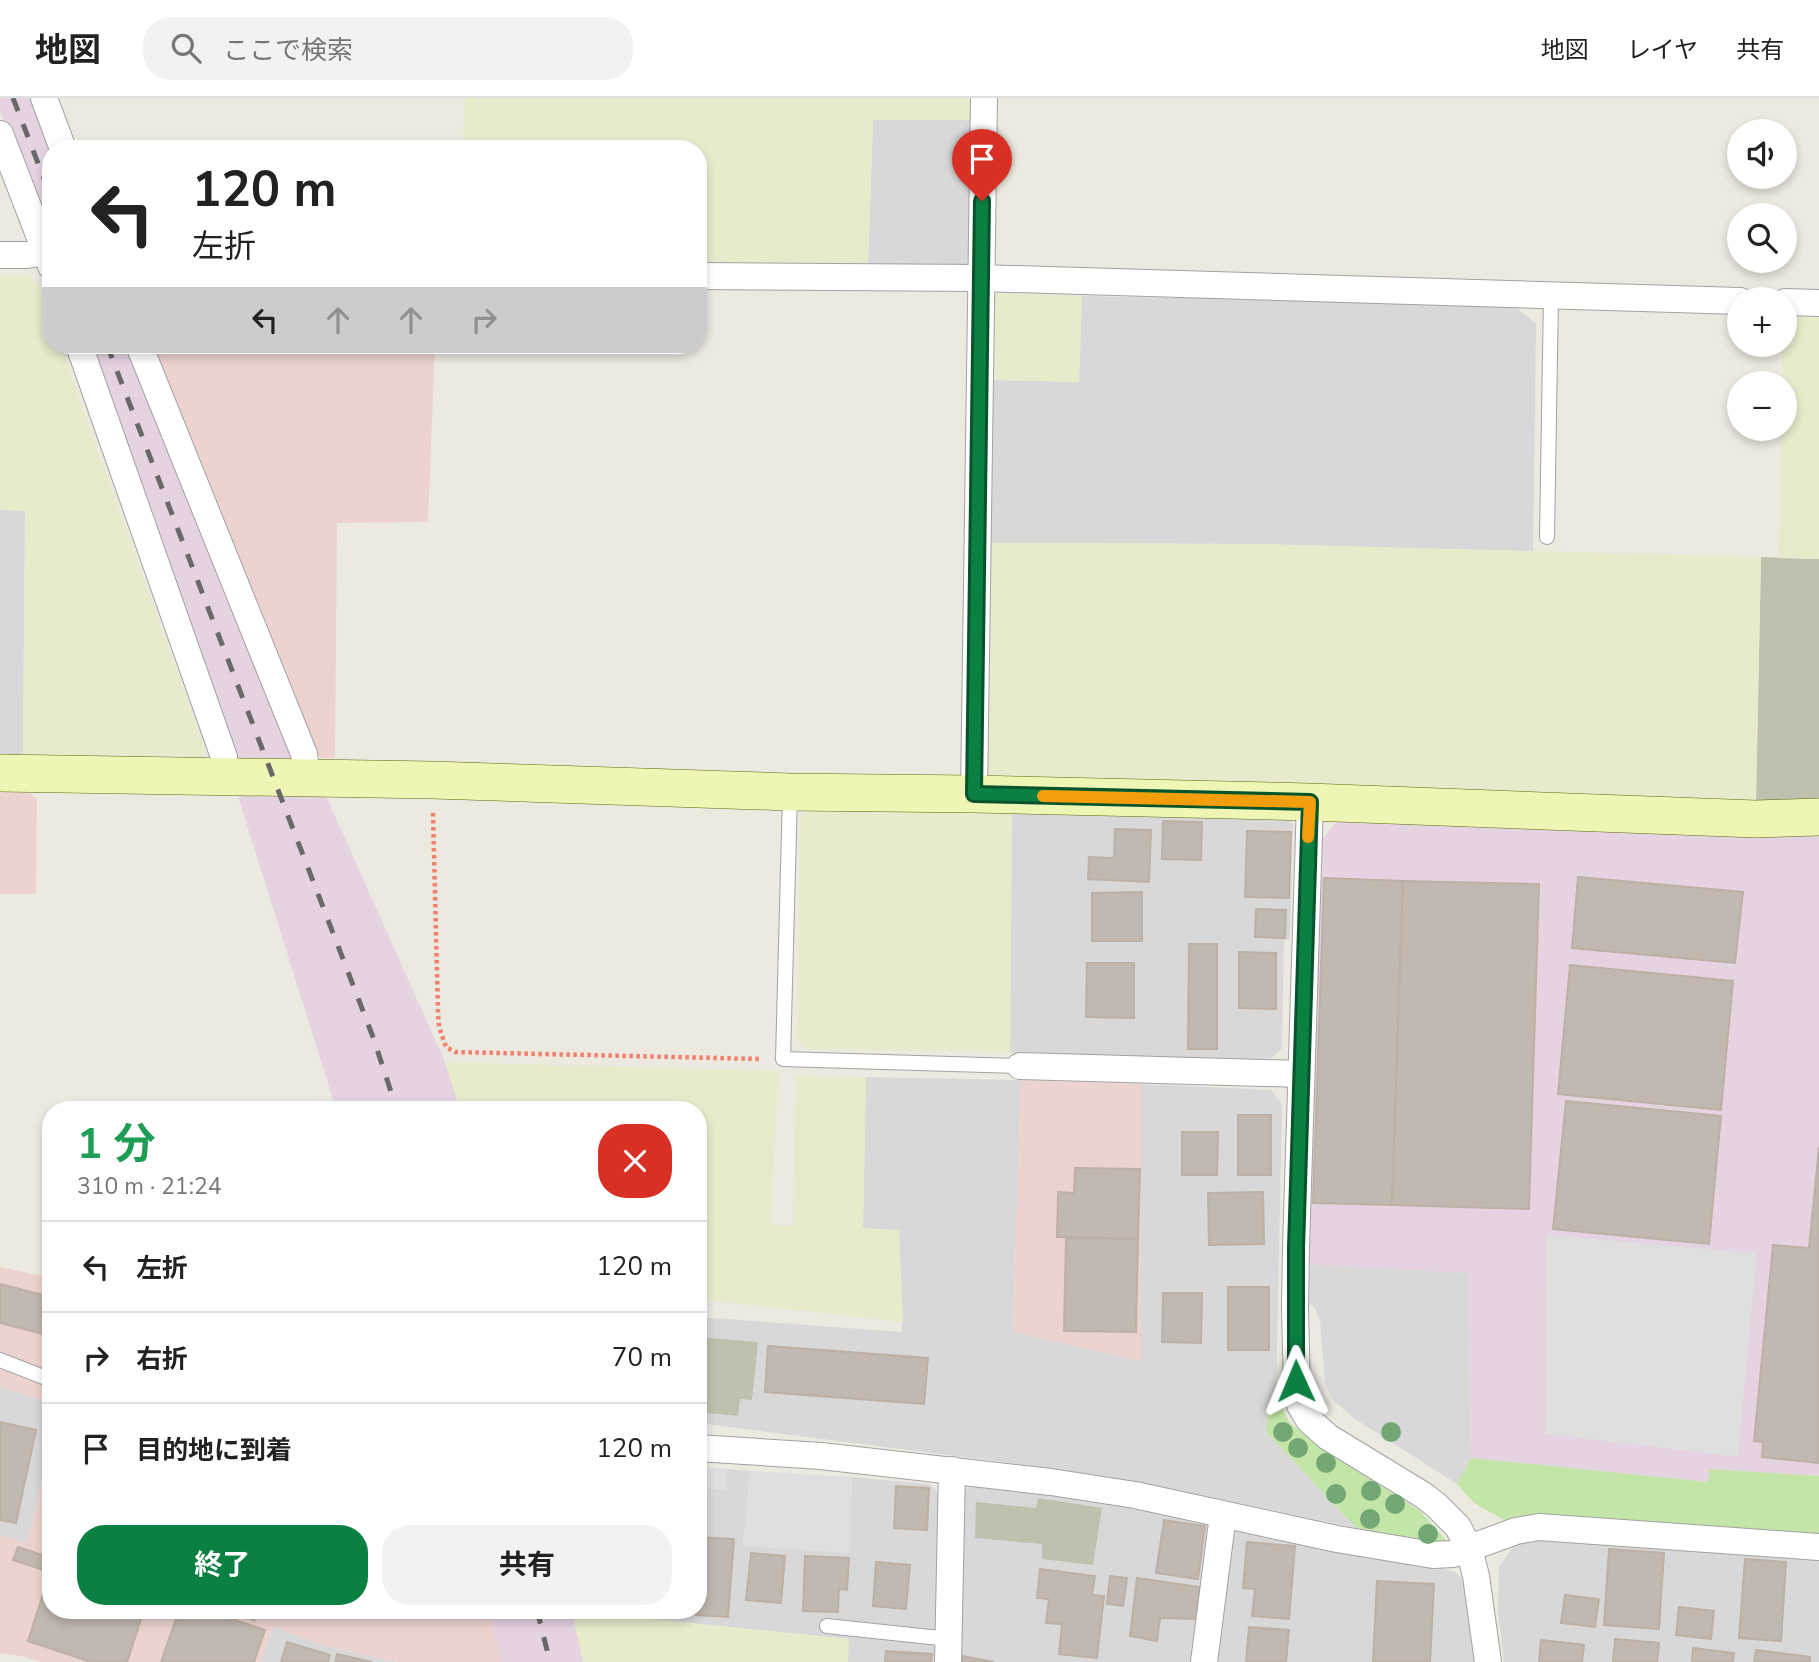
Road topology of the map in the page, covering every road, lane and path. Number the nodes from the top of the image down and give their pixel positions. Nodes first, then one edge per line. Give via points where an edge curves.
1 (44, 98) edge
2 (984, 98) edge
3 (0, 134) edge
4 (60, 140) edge
5 (42, 243) edge
6 (0, 255) edge
7 (42, 258) edge
8 (707, 276) edge
9 (980, 278) junction
10 (1551, 295) junction
11 (1727, 301) edge
12 (1797, 302) edge
13 (1819, 303) edge
14 (82, 354) edge
15 (143, 354) edge
16 (1547, 537) dead end
17 (0, 773) edge
18 (225, 776) junction
19 (307, 778) junction
20 (432, 780) junction
21 (790, 792) junction
22 (974, 794) junction
23 (1310, 802) junction
24 (1819, 817) edge
25 (783, 1059) junction
26 (1020, 1066) joint
27 (1301, 1074) junction
28 (0, 1360) edge
29 (42, 1376) edge
30 (707, 1449) edge
31 (952, 1470) junction
32 (1223, 1515) junction
33 (1819, 1547) edge
34 (1469, 1549) junction
35 (827, 1626) dead end
36 (948, 1651) edge
37 (1204, 1662) edge
38 (1488, 1662) edge

1 - 4 street
2 - 9 street
3 - 5 street
6 - 7 street
8 - 9 street
9 - 10 street
9 - 22 street
10 - 11 street
10 - 16 lane
12 - 13 street
14 - 18 street via 224,757
15 - 19 street via 304,754
17 - 18 street
18 - 19 street
19 - 20 street
20 - 21 street
20 - 25 path via 438,1012 446,1047 455,1052
21 - 22 street
21 - 25 lane
22 - 23 street
23 - 24 street via 1756,819
23 - 27 street
25 - 26 lane
26 - 27 street
27 - 34 street via 1295,1308 1300,1405 1328,1437 1436,1505 1458,1527
28 - 29 lane
30 - 31 street
31 - 32 street via 1135,1495
31 - 36 street
32 - 34 street via 1433,1555
32 - 37 street
33 - 34 street via 1539,1527
34 - 38 street
35 - 36 lane

